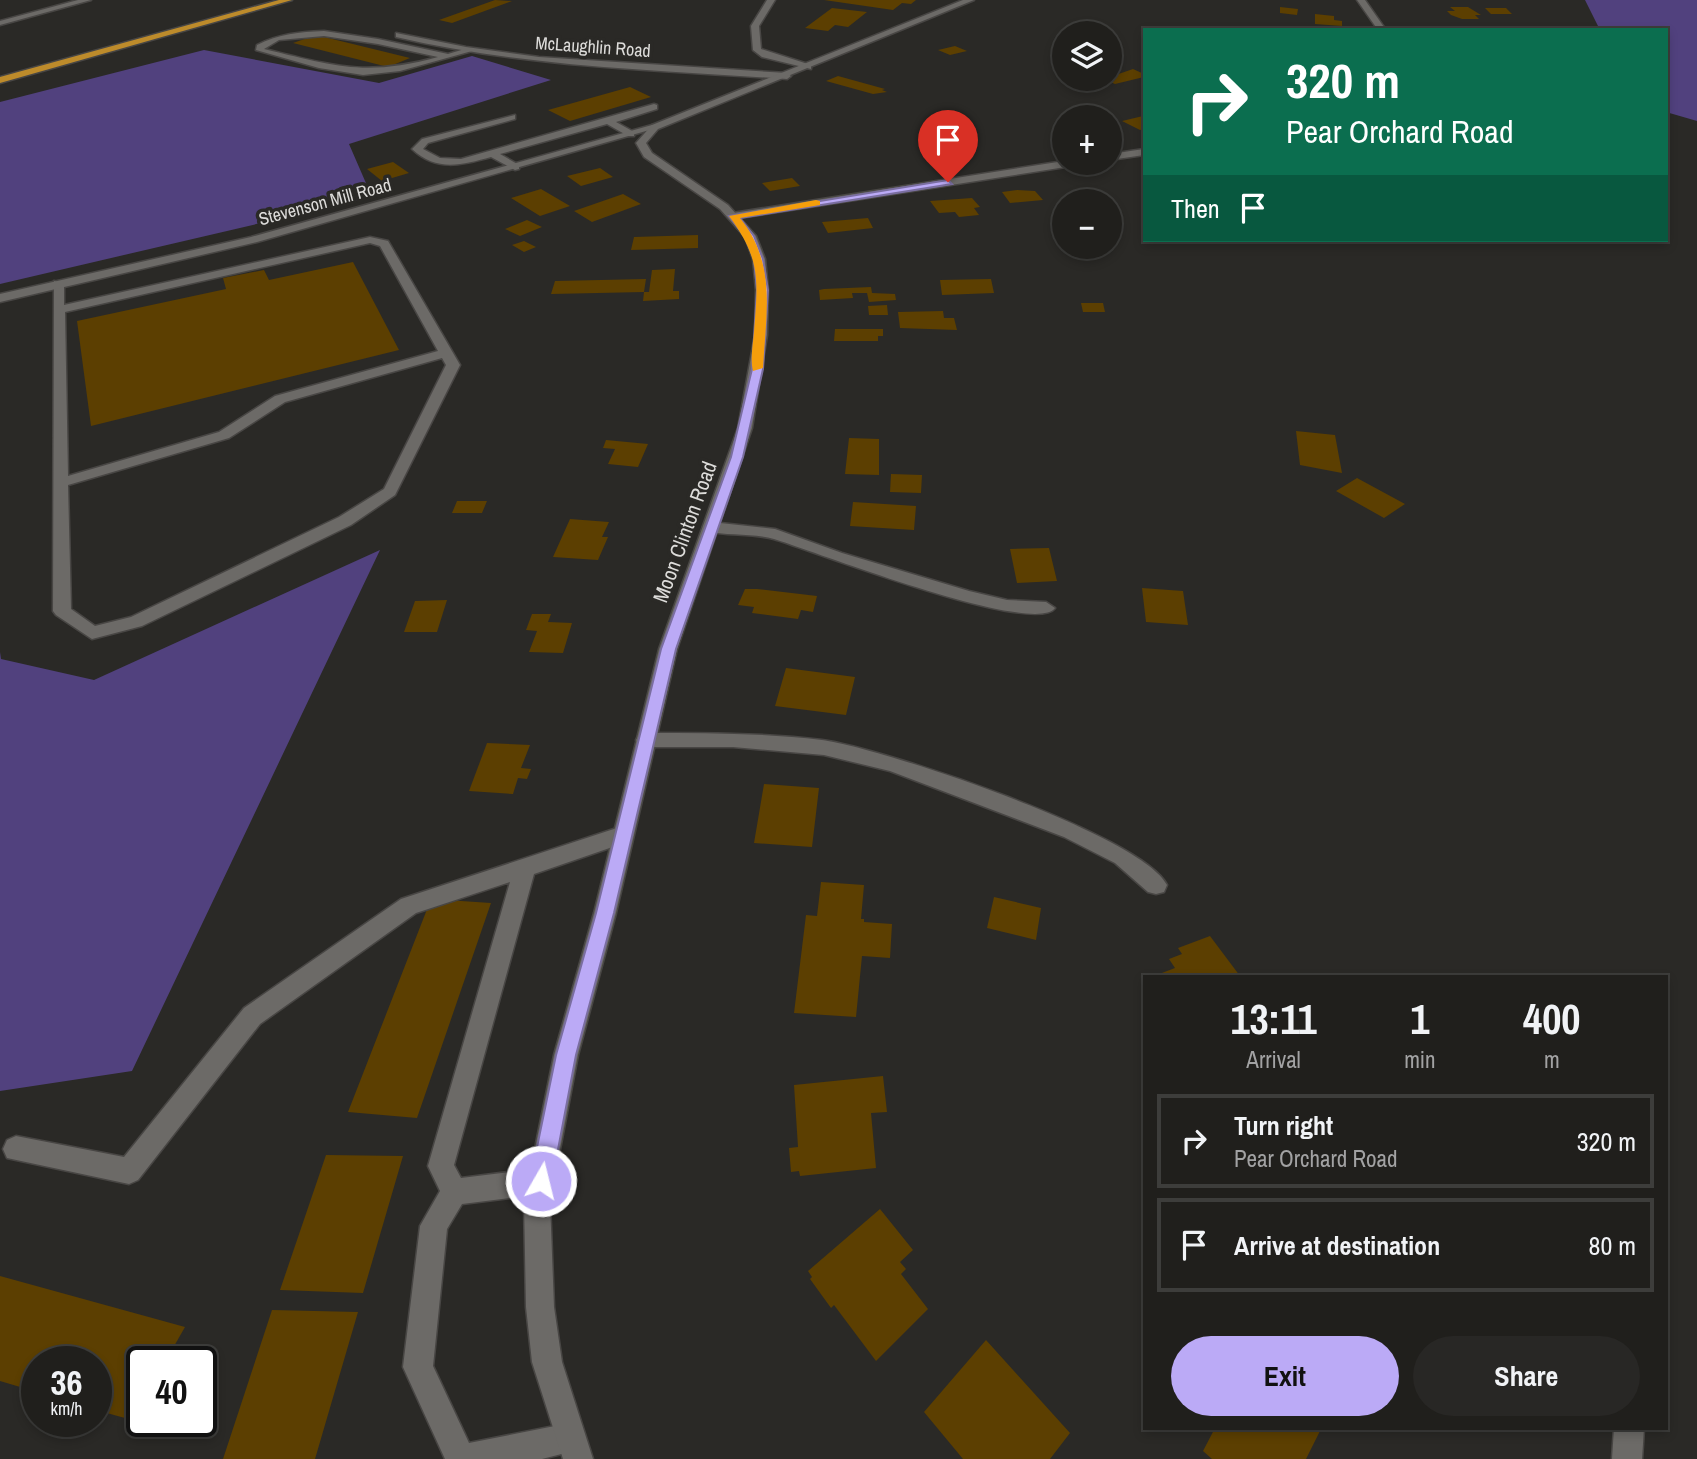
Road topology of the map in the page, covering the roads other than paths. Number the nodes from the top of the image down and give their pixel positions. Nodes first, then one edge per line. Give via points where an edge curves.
1 (87, 0) edge
2 (264, 0) edge
3 (288, 0) edge
4 (771, 0) edge
5 (966, 0) edge
6 (1361, 0) edge
7 (0, 23) edge
8 (1381, 28) edge
9 (399, 35) dead end
10 (468, 51) junction
11 (447, 56) junction
12 (808, 67) junction
13 (0, 72) edge
14 (787, 76) junction
15 (0, 80) edge
16 (654, 107) dead end
17 (512, 117) dead end
18 (608, 121) junction
19 (655, 127) junction
20 (631, 134) junction
21 (1143, 152) edge
22 (492, 153) junction
23 (1122, 155) edge
24 (1052, 166) edge
25 (515, 167) junction
26 (733, 216) junction
27 (58, 284) junction
28 (0, 298) edge
29 (58, 310) junction
30 (446, 353) junction
31 (60, 483) junction
32 (711, 527) junction
33 (1046, 608) dead end
34 (646, 740) junction
35 (623, 835) junction
36 (525, 867) junction
37 (1156, 885) dead end
38 (16, 1149) dead end
39 (541, 1181) junction
40 (454, 1192) junction
41 (1629, 1430) edge
42 (574, 1448) edge
43 (461, 1459) edge
44 (466, 1459) edge
45 (1627, 1459) edge

1 - 7 street
2 - 13 highway
3 - 15 highway
4 - 12 street via 755,26 757,50
5 - 12 street
6 - 8 street
9 - 10 street, McLaughlin Road
10 - 11 street
10 - 14 street, McLaughlin Road via 560,62
11 - 11 street via 368,72 260,47 281,37 313,33
12 - 14 street
14 - 19 street
16 - 18 street
17 - 22 street via 425,141 417,149 444,165
18 - 20 street
18 - 22 street
19 - 20 street, Stevenson Mill Road
19 - 26 street, Moon Clinton Road via 644,136 642,149
20 - 25 street, Stevenson Mill Road
21 - 23 street
22 - 25 street
24 - 26 street
25 - 27 street, Stevenson Mill Road via 278,233
26 - 32 street, Moon Clinton Road via 750,236 758,259 761,335 745,428
27 - 28 street, Stevenson Mill Road
27 - 29 street
29 - 30 street via 370,240 384,243
29 - 31 street
30 - 31 street via 280,399 225,435
30 - 31 street via 453,365 390,492 345,521 135,622 92,633 62,611
32 - 33 street via 775,534 967,596 1007,606
32 - 34 street, Moon Clinton Road via 668,649
34 - 35 street, Moon Clinton Road
34 - 37 street via 733,740 824,748 893,764 1071,831 1123,857
35 - 36 street
35 - 39 street, Moon Clinton Road via 566,1055
36 - 38 street via 409,906 252,1016 129,1171
36 - 40 street via 441,1166
39 - 40 street
39 - 42 street, Moon Clinton Road via 537,1202 540,1307 547,1362
40 - 43 street via 434,1226 418,1367
41 - 45 street
42 - 44 street

